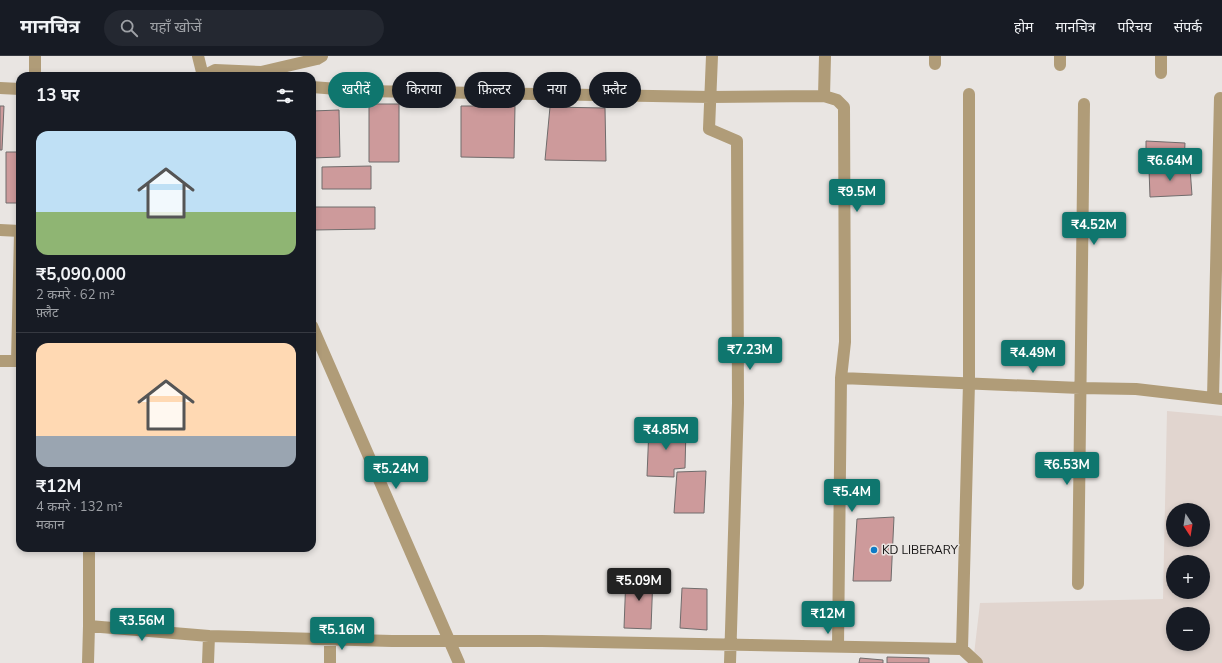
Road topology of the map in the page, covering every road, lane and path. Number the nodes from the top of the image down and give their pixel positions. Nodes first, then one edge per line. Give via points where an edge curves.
1 (35, 56) edge
2 (198, 56) edge
3 (322, 56) edge
4 (712, 56) edge
5 (825, 56) edge
6 (1161, 56) edge
7 (35, 72) edge
8 (202, 72) edge
9 (211, 72) edge
10 (241, 72) edge
11 (274, 72) edge
12 (1161, 73) dead end
13 (316, 87) edge
14 (0, 88) edge
15 (16, 89) edge
16 (969, 94) dead end
17 (824, 96) junction
18 (710, 97) junction
19 (1220, 98) dead end
20 (1084, 104) dead end
21 (0, 230) edge
22 (16, 232) edge
23 (316, 335) edge
24 (0, 361) edge
25 (16, 361) edge
26 (841, 378) junction
27 (968, 383) junction
28 (1080, 388) junction
29 (1217, 398) edge
30 (89, 552) edge
31 (1078, 584) dead end
32 (89, 626) junction
33 (209, 636) junction
34 (330, 639) junction
35 (449, 641) junction
36 (730, 645) junction
37 (838, 647) junction
38 (962, 649) junction
39 (88, 663) edge
40 (208, 663) edge
41 (330, 663) edge
42 (459, 663) edge
43 (730, 663) edge
44 (977, 663) edge

1 - 7 street
2 - 8 street
3 - 11 street
4 - 18 street
5 - 17 street
6 - 12 street
9 - 10 street
13 - 18 street via 363,91
14 - 15 street
16 - 27 street
17 - 18 street
17 - 26 street via 837,100 844,107 845,342
18 - 36 street via 709,129 737,141 738,403
19 - 29 street
20 - 28 street
21 - 22 street
23 - 35 street
24 - 25 street
26 - 27 street
26 - 37 street
27 - 28 street
27 - 38 street
28 - 29 street via 1136,389
28 - 31 street
30 - 32 street
32 - 33 street
32 - 39 street
33 - 34 street
33 - 40 street
34 - 35 street
34 - 41 street
35 - 36 street
35 - 42 street
36 - 37 street
36 - 43 street
37 - 38 street
38 - 44 street

